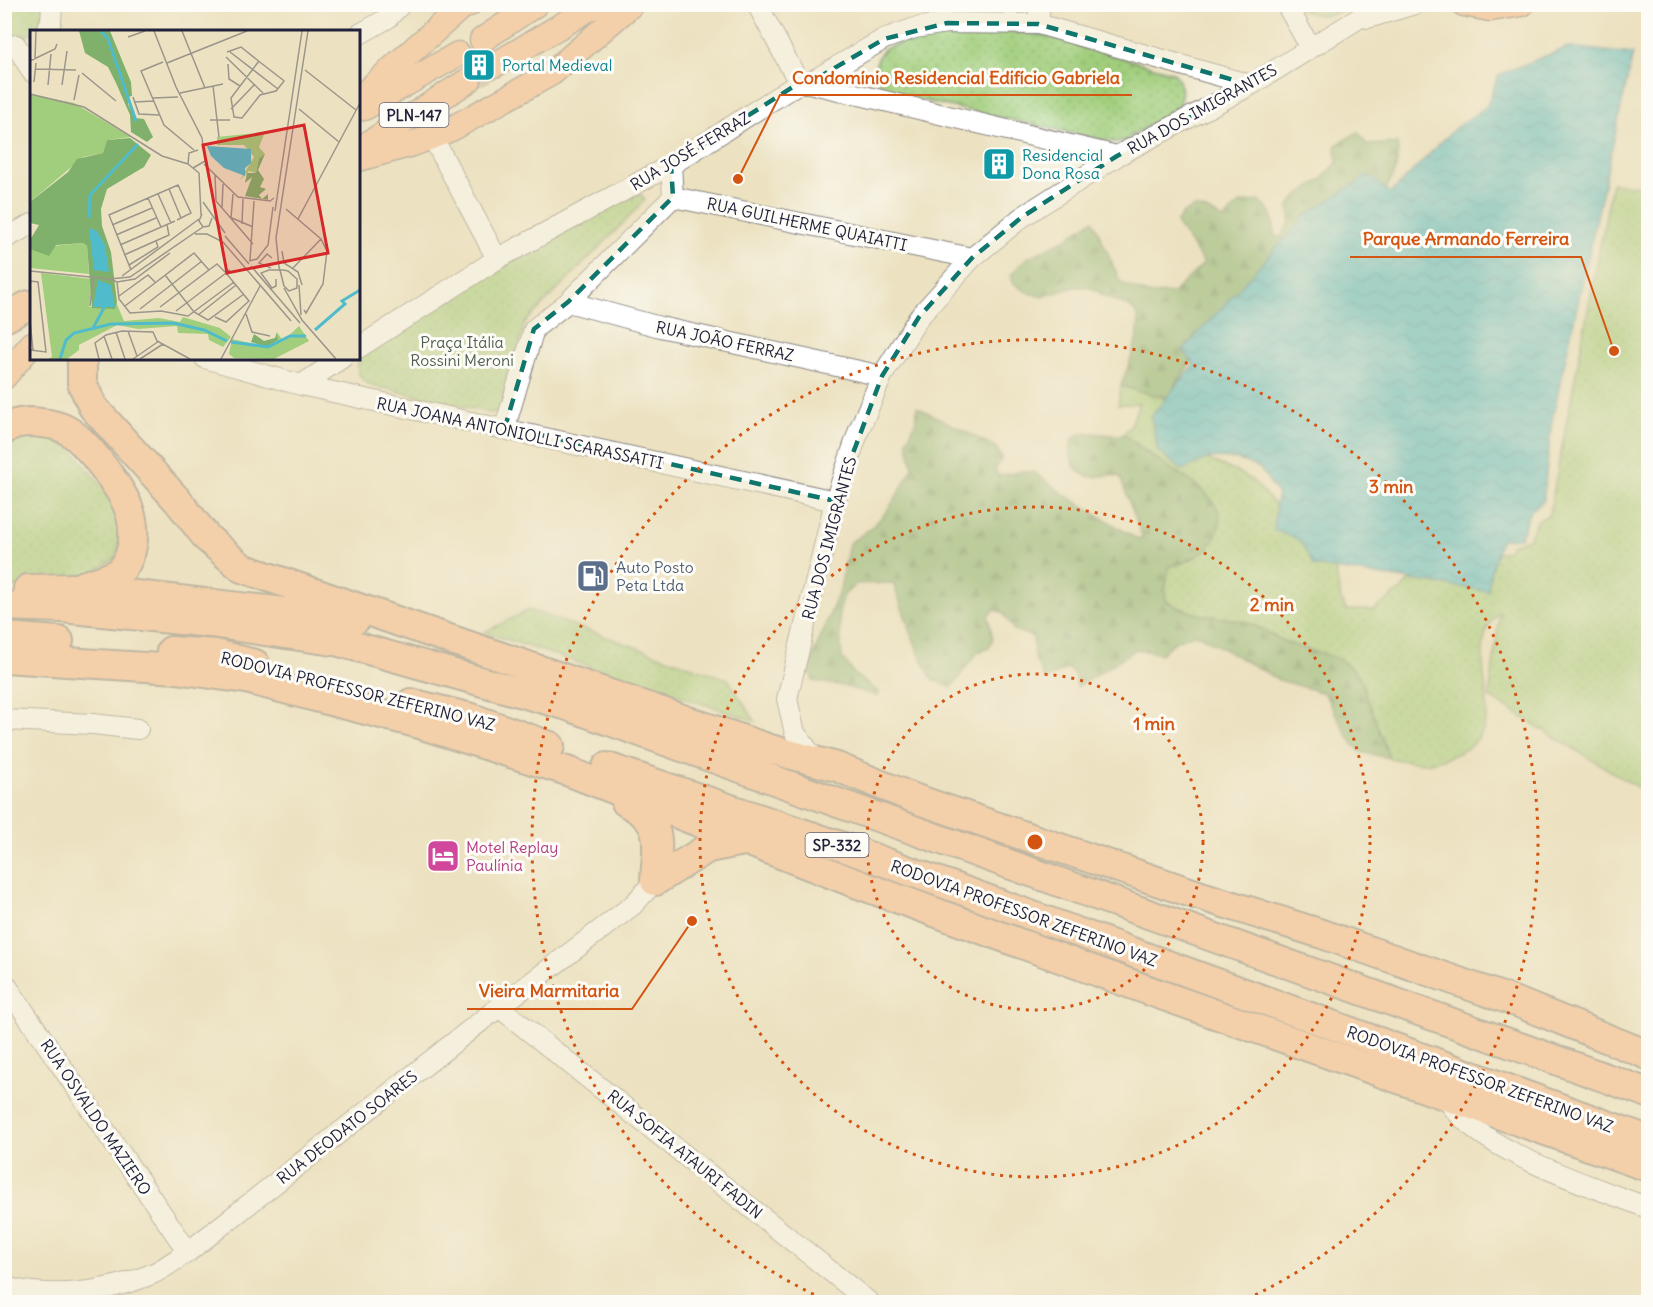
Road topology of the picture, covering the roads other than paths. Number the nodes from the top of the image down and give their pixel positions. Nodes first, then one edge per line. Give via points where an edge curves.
1 (401, 4) edge
2 (536, 4) edge
3 (597, 4) edge
4 (632, 4) edge
5 (757, 4) edge
6 (1286, 4) edge
7 (1382, 4) edge
8 (1415, 4) edge
9 (1464, 4) edge
10 (1522, 4) edge
11 (458, 6) edge
12 (1039, 14) edge
13 (1362, 19) junction
14 (360, 33) edge
15 (482, 40) tunnel mouth
16 (1310, 47) junction
17 (458, 54) tunnel mouth
18 (495, 65) tunnel mouth
19 (389, 74) junction
20 (469, 80) tunnel mouth
21 (804, 83) junction
22 (1251, 85) junction
23 (360, 88) edge
24 (360, 97) edge
25 (360, 110) edge
26 (432, 136) junction
27 (360, 149) edge
28 (1117, 156) junction
29 (360, 158) edge
30 (671, 165) junction
31 (673, 197) junction
32 (30, 225) edge
33 (4, 239) edge
34 (972, 258) junction
35 (497, 259) junction
36 (568, 302) junction
37 (22, 309) edge
38 (4, 335) edge
39 (30, 346) edge
40 (360, 347) edge
41 (82, 360) edge
42 (212, 360) edge
43 (339, 360) edge
44 (882, 376) junction
45 (4, 377) edge
46 (301, 385) junction
47 (505, 427) junction
48 (4, 430) edge
49 (835, 501) junction
50 (75, 588) junction
51 (4, 590) edge
52 (4, 606) edge
53 (408, 627) junction
54 (4, 637) edge
55 (4, 658) edge
56 (4, 720) edge
57 (138, 729) dead end
58 (818, 762) junction
59 (567, 771) junction
60 (744, 841) junction
61 (655, 881) junction
62 (4, 982) edge
63 (499, 1007) junction
64 (1648, 1055) edge
65 (1648, 1093) edge
66 (1445, 1095) junction
67 (1648, 1140) edge
68 (1648, 1167) edge
69 (1648, 1208) edge
70 (188, 1252) junction
71 (4, 1287) edge
72 (869, 1302) edge

1 - 14 street via 388,18
2 - 15 main road
3 - 18 main road
4 - 26 main road via 552,73
5 - 21 street
6 - 16 street
7 - 13 street, RUA DOS IMIGRANTES
8 - 13 street, RUA DOS IMIGRANTES
9 - 10 main road via 1490,9
11 - 19 main road
12 - 21 street, RUA JOSÉ FERRAZ via 915,28 884,39
12 - 22 street, RUA JOSÉ FERRAZ
13 - 16 street, RUA DOS IMIGRANTES
16 - 22 street, RUA DOS IMIGRANTES
17 - 25 main road, PLN-147
19 - 23 main road
19 - 24 main road
20 - 27 main road, PLN-147
21 - 28 street
21 - 30 street, RUA JOSÉ FERRAZ
22 - 28 street, RUA DOS IMIGRANTES
26 - 29 main road
26 - 35 street
28 - 34 street, RUA DOS IMIGRANTES via 1022,217
30 - 31 street
30 - 35 street, RUA JOSÉ FERRAZ
31 - 34 street, RUA GUILHERME QUAIATTI
31 - 36 street
32 - 33 street
34 - 44 street, RUA DOS IMIGRANTES via 918,317
35 - 40 street, RUA JOSÉ FERRAZ
36 - 44 street, RUA JOÃO FERRAZ via 660,327
36 - 47 street via 534,329
37 - 38 main road
39 - 45 main road
41 - 53 highway via 82,383 93,406 207,538 242,568
42 - 46 street, RUA JOANA ANTONIOLLI SCARASSATTI
43 - 46 street
44 - 49 street, RUA DOS IMIGRANTES
46 - 47 street, RUA JOANA ANTONIOLLI SCARASSATTI
47 - 49 street, RUA JOANA ANTONIOLLI SCARASSATTI
48 - 50 highway via 26,422 68,430 89,446 130,511 134,533 129,557 120,571
49 - 58 street, RUA DOS IMIGRANTES via 787,699 795,733
50 - 51 highway
50 - 53 highway
52 - 65 highway, RODOVIA PROFESSOR ZEFERINO VAZ / SP-332 via 211,623 340,642 565,705
53 - 58 highway
54 - 67 highway, RODOVIA PROFESSOR ZEFERINO VAZ / SP-332 via 216,654 472,718 849,849
55 - 59 highway via 176,669 246,679 416,723
56 - 57 street
58 - 64 highway via 916,799 1519,1003
59 - 60 highway
59 - 61 highway via 643,812 656,830
60 - 61 highway via 708,848
60 - 66 highway
61 - 63 street, RUA DEODATO SOARES via 633,905
62 - 70 street, RUA OSVALDO MAZIERO
63 - 70 street, RUA DEODATO SOARES
63 - 72 street, RUA SOFIA ATAURI FADIN
66 - 68 highway
66 - 69 street via 1469,1126 1498,1145
70 - 71 street, RUA DEODATO SOARES via 152,1274 100,1290 29,1293

